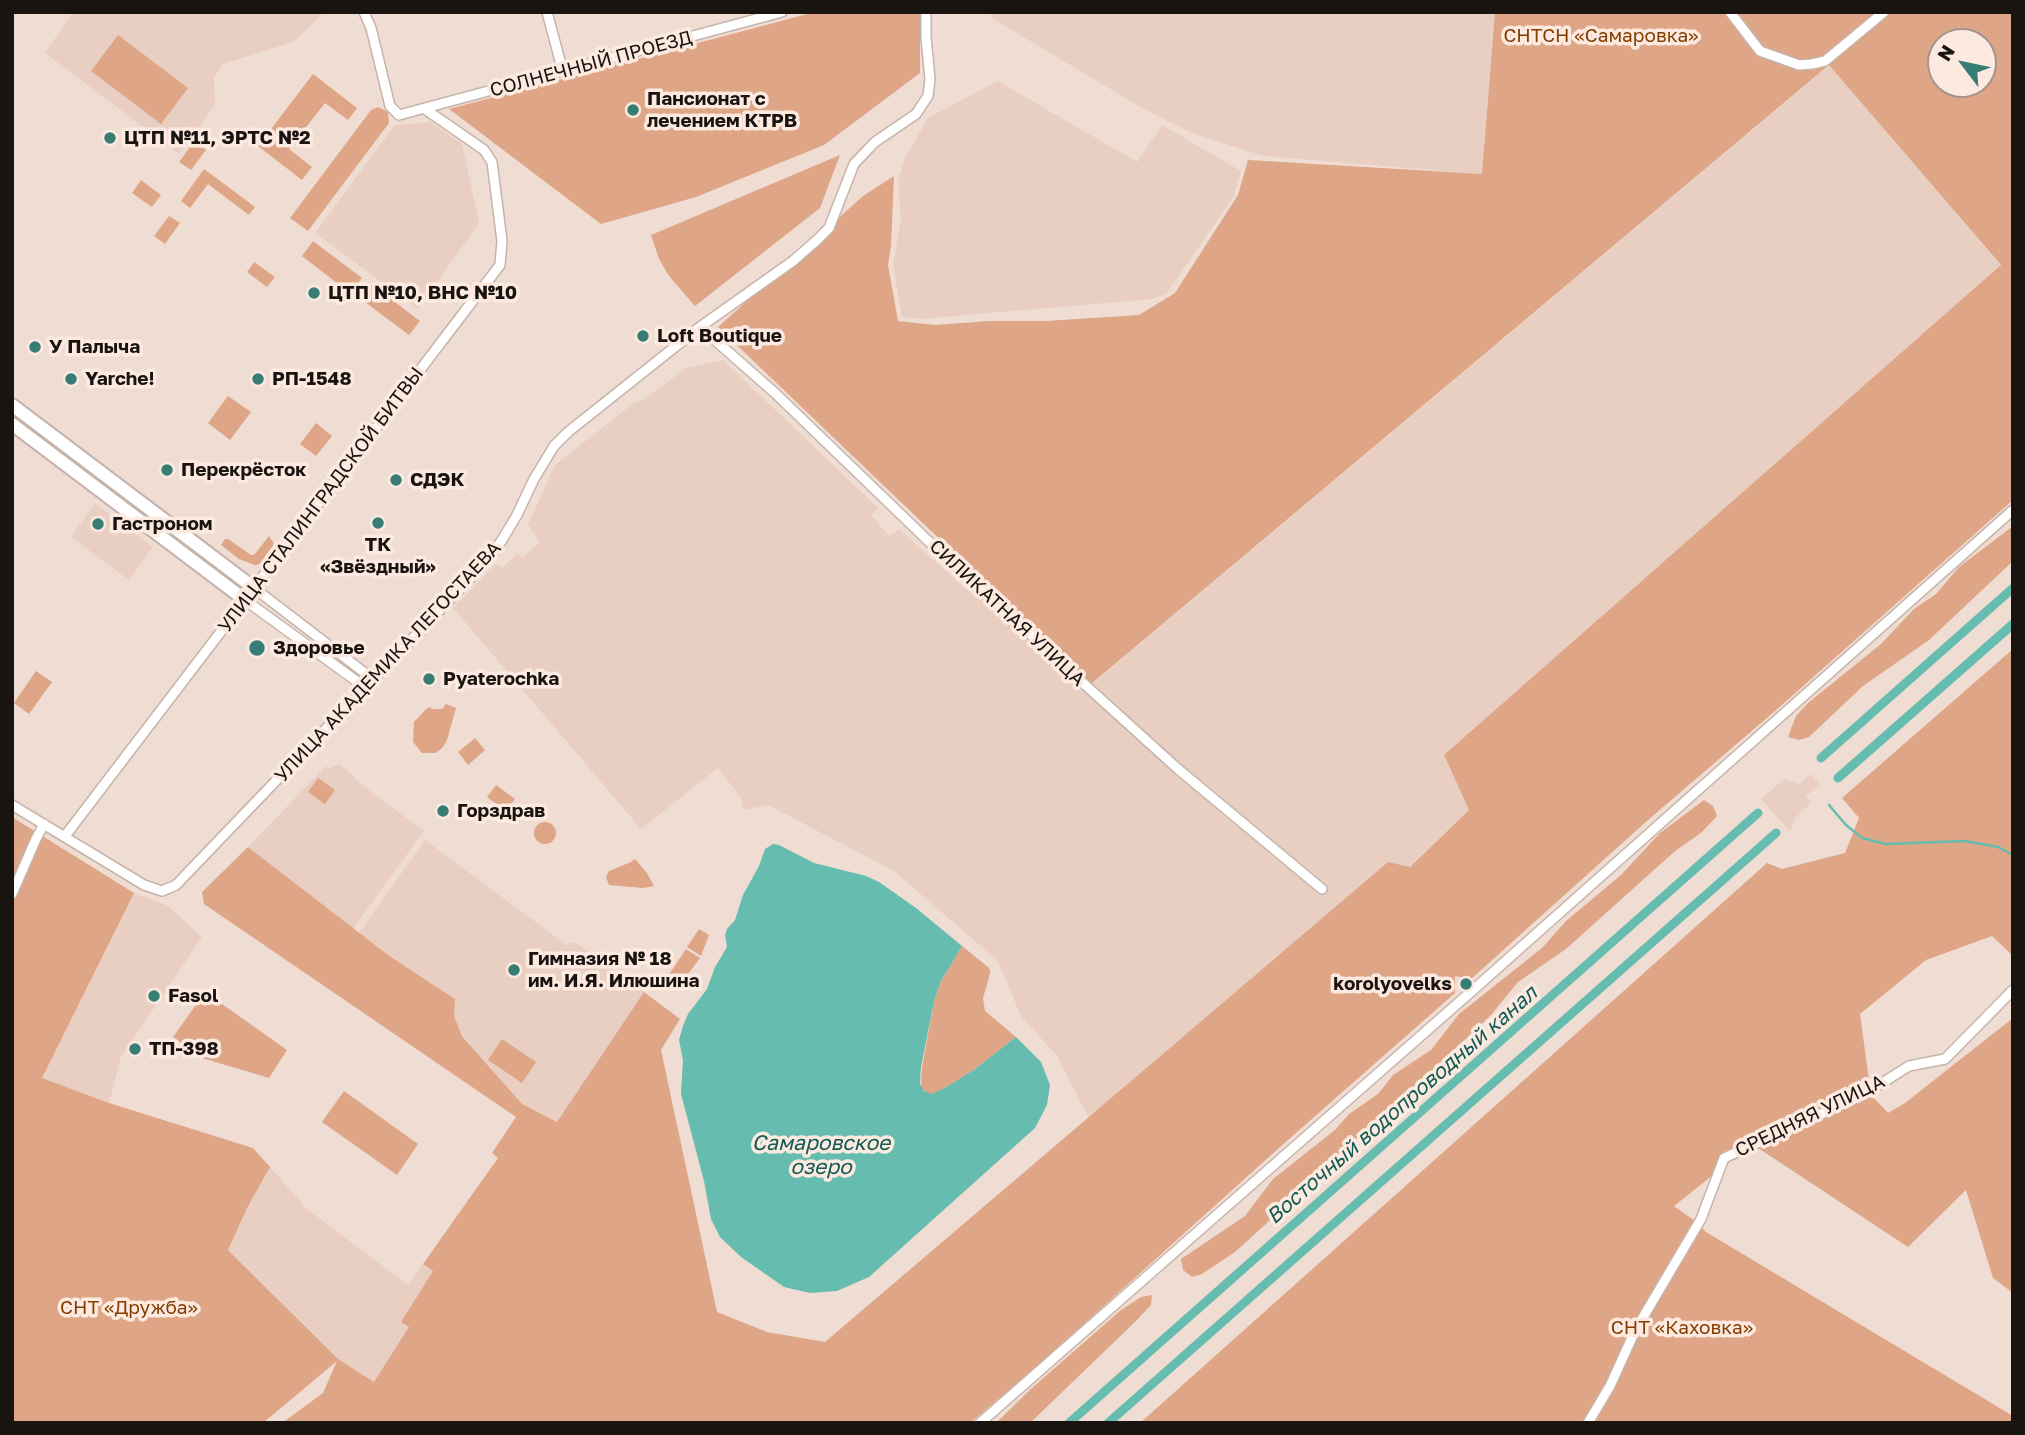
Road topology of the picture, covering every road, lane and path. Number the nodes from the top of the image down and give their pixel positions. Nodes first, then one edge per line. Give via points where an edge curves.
1 (364, 12) edge
2 (547, 12) edge
3 (782, 12) edge
4 (926, 12) edge
5 (1730, 12) edge
6 (1884, 12) edge
7 (563, 72) junction
8 (425, 109) junction
9 (699, 327) junction
10 (12, 405) edge
11 (12, 424) edge
12 (2013, 510) edge
13 (254, 588) junction
14 (245, 600) junction
15 (374, 680) junction
16 (366, 688) junction
17 (12, 805) edge
18 (44, 824) junction
19 (65, 836) junction
20 (1322, 889) dead end
21 (12, 894) edge
22 (2013, 990) edge
23 (980, 1423) edge
24 (1588, 1423) edge

1 - 8 street, СОЛНЕЧНЫЙ ПРОЕЗД via 390,106 399,115
2 - 7 street
3 - 7 street, СОЛНЕЧНЫЙ ПРОЕЗД
4 - 9 street, УЛИЦА АКАДЕМИКА ЛЕГОСТАЕВА via 930,79 928,96 916,114 875,142 854,164 829,228 817,240
5 - 6 street via 1760,51 1799,65 1825,61
7 - 8 street, СОЛНЕЧНЫЙ ПРОЕЗД
8 - 13 street, УЛИЦА СТАЛИНГРАДСКОЙ БИТВЫ via 484,150 492,162 502,241 500,265
9 - 15 street, УЛИЦА АКАДЕМИКА ЛЕГОСТАЕВА via 554,446 485,564
9 - 20 street, СИЛИКАТНАЯ УЛИЦА via 775,393 977,588 1178,769
10 - 13 street
11 - 14 street
12 - 23 street
13 - 14 street, УЛИЦА СТАЛИНГРАДСКОЙ БИТВЫ
13 - 15 street
14 - 16 street
14 - 19 street, УЛИЦА СТАЛИНГРАДСКОЙ БИТВЫ
15 - 16 street, УЛИЦА АКАДЕМИКА ЛЕГОСТАЕВА
16 - 19 street, УЛИЦА АКАДЕМИКА ЛЕГОСТАЕВА via 169,889 145,885
17 - 18 street
18 - 19 street
18 - 21 street
22 - 24 street, СРЕДНЯЯ УЛИЦА via 1945,1059 1909,1066 1863,1096 1724,1158 1701,1219

